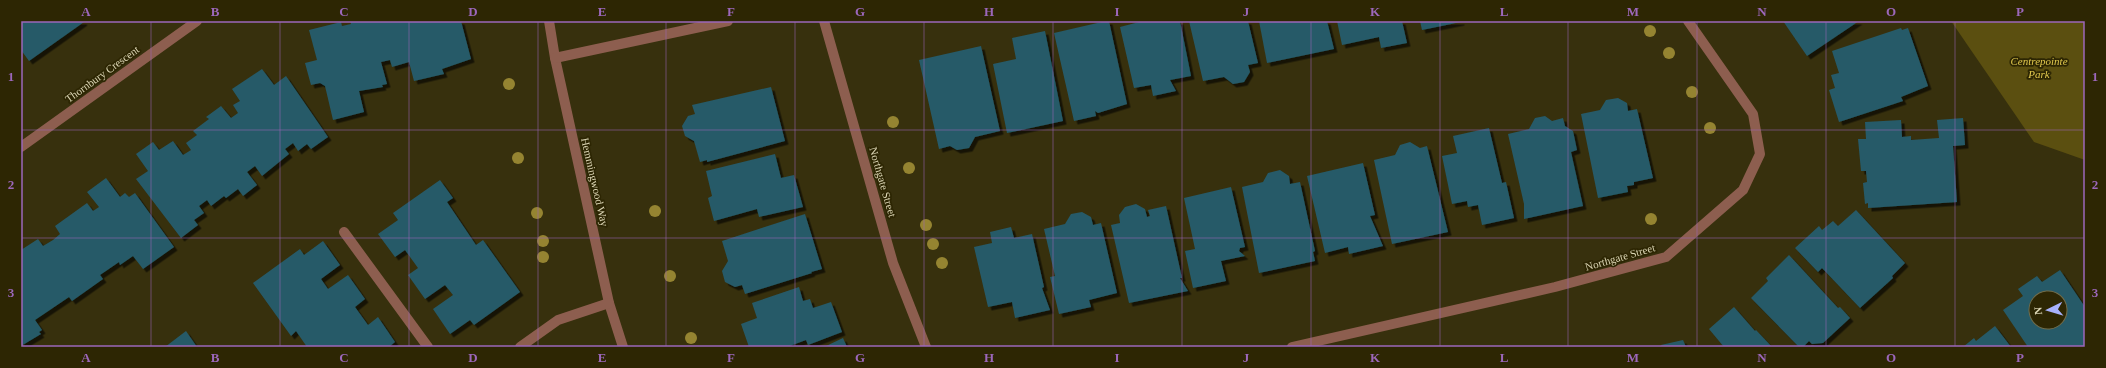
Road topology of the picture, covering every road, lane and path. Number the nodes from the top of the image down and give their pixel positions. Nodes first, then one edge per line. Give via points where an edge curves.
1 (198, 21) edge
2 (549, 21) edge
3 (728, 21) edge
4 (824, 21) edge
5 (1688, 21) edge
6 (554, 58) junction
7 (21, 147) edge
8 (344, 232) dead end
9 (609, 302) junction
10 (428, 347) edge
11 (520, 347) edge
12 (623, 347) edge
13 (926, 347) edge
14 (1292, 347) edge

1 - 7 street, Thornbury Crescent
2 - 6 street, Hemmingwood Way
3 - 6 street
4 - 13 street, Northgate Street via 893,263
5 - 14 street, Northgate Street via 1752,114 1760,154 1743,190 1666,256 1555,288
6 - 9 street, Hemmingwood Way
8 - 10 street
9 - 11 street via 558,320
9 - 12 street, Hemmingwood Way

